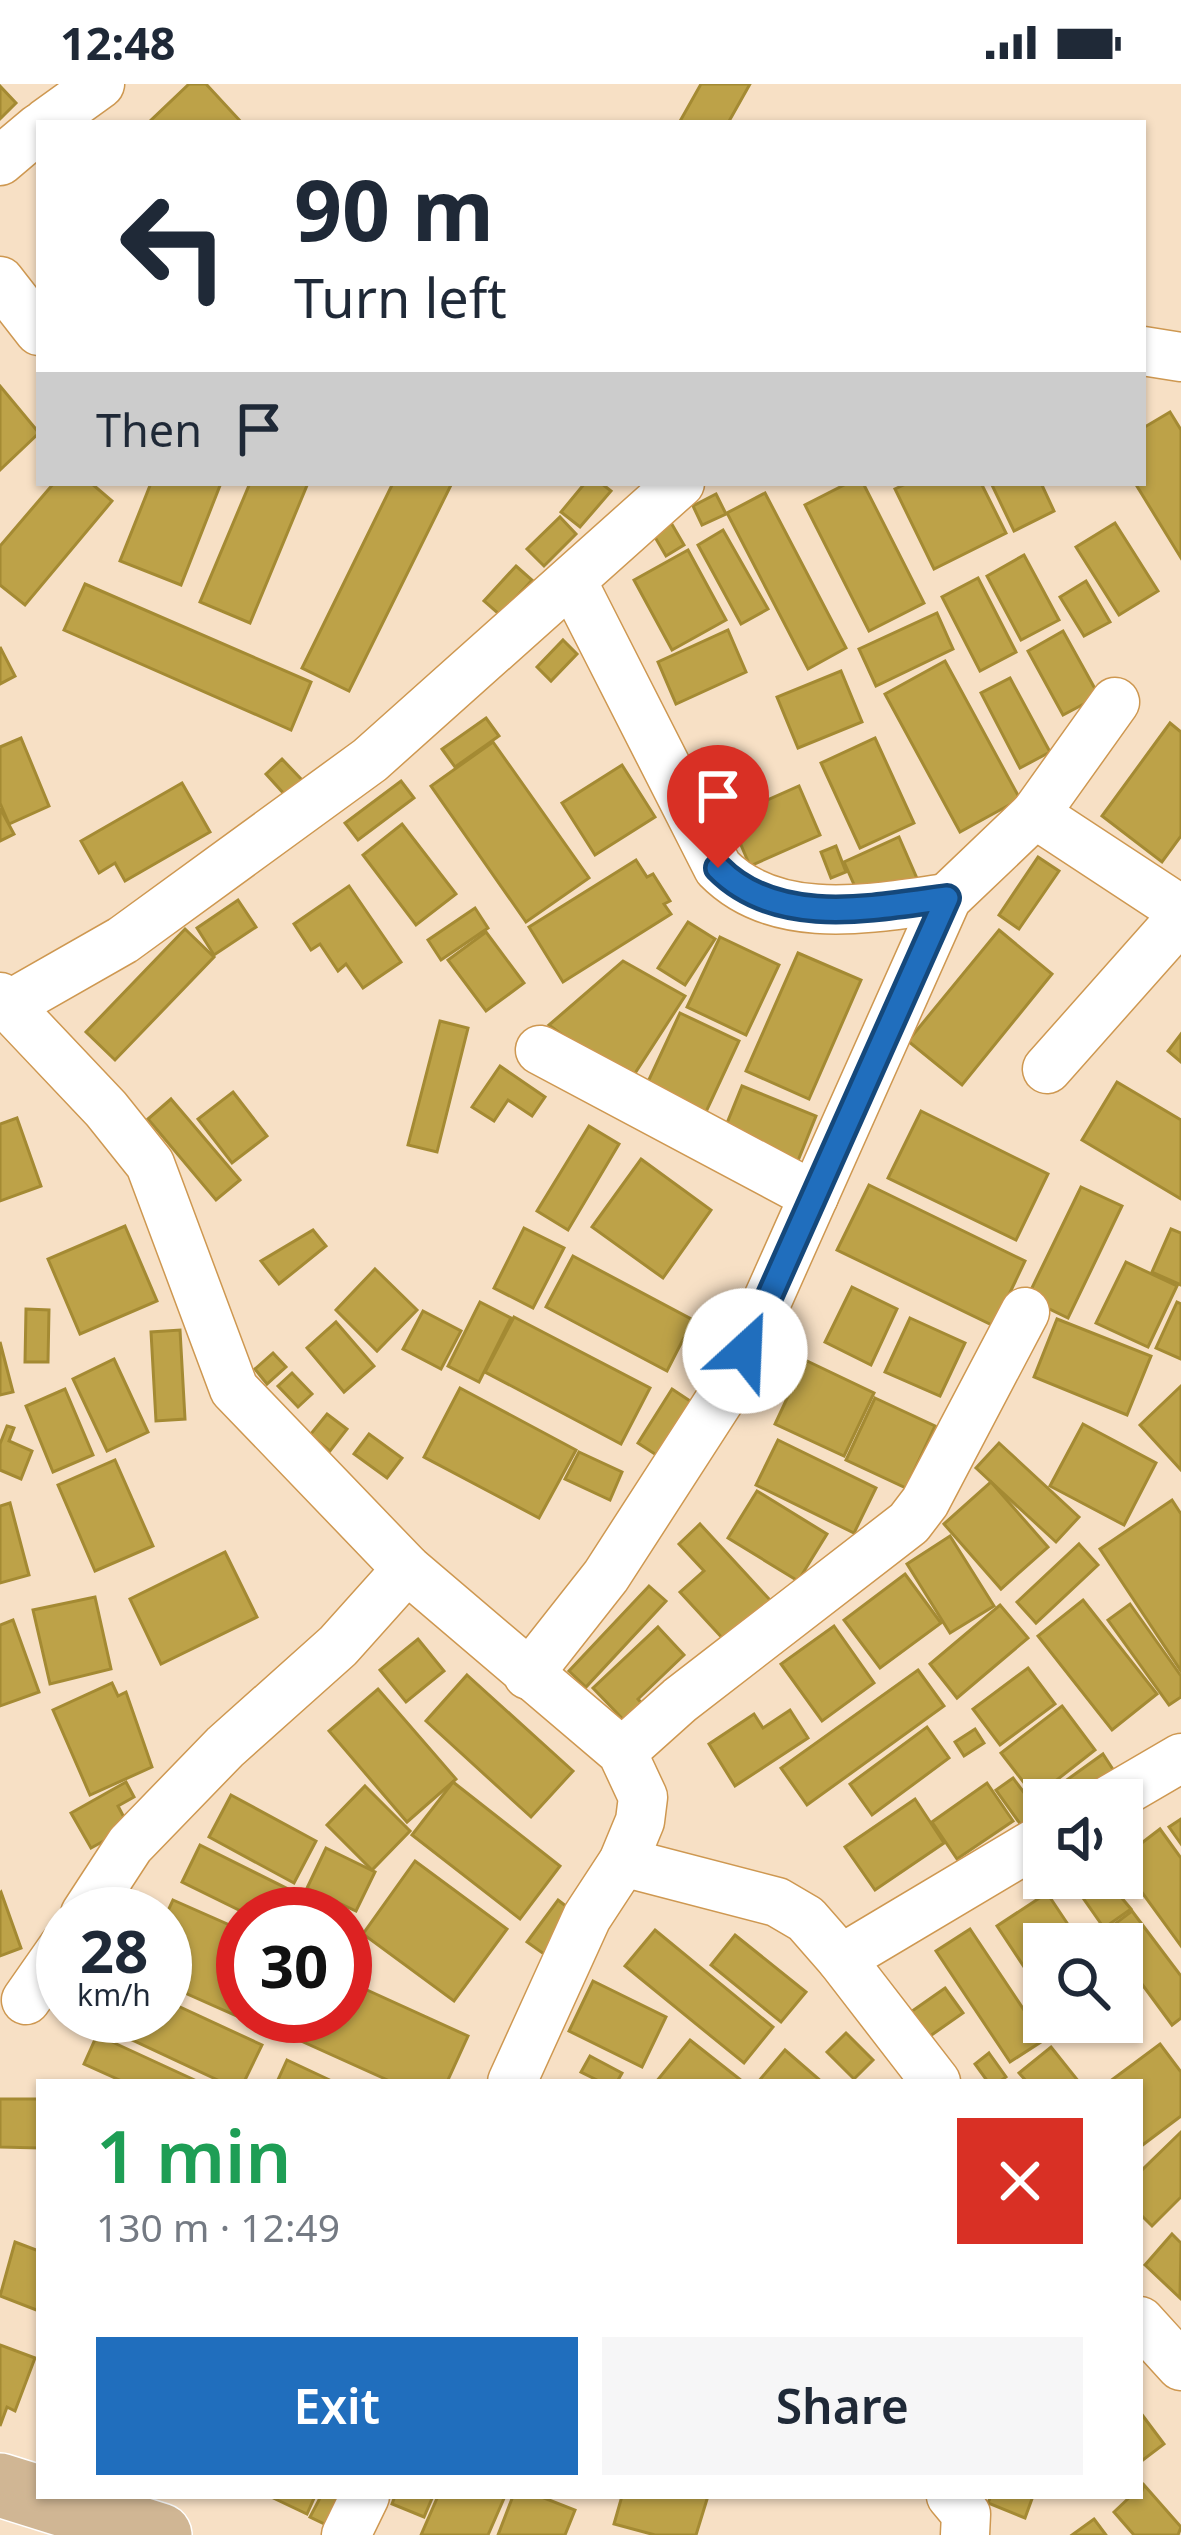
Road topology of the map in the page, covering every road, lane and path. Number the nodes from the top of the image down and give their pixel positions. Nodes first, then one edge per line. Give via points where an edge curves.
1 (0, 281) edge
2 (36, 327) edge
3 (1146, 351) edge
4 (1181, 357) edge
5 (677, 486) edge
6 (572, 580) junction
7 (1115, 702) dead end
8 (1035, 814) junction
9 (947, 898) junction
10 (1181, 914) edge
11 (5, 1001) edge
12 (540, 1050) dead end
13 (1047, 1069) dead end
14 (814, 1196) junction
15 (1025, 1312) dead end
16 (407, 1569) junction
17 (528, 1675) junction
18 (622, 1752) junction
19 (1181, 1758) edge
20 (1143, 1780) edge
21 (1023, 1851) edge
22 (623, 1862) junction
23 (103, 1887) edge
24 (841, 1959) junction
25 (36, 1986) edge
26 (26, 2000) dead end
27 (513, 2079) edge
28 (934, 2079) edge
29 (1143, 2324) edge
30 (1181, 2366) edge
31 (0, 2486) edge
32 (36, 2497) edge
33 (42, 2499) edge
34 (363, 2499) edge
35 (954, 2499) edge
36 (160, 2535) edge
37 (346, 2535) edge
38 (965, 2535) edge

1 - 2 street
3 - 4 street
5 - 6 street
6 - 9 street via 718,868 733,882 784,904 858,910
6 - 11 street via 370,760 123,940
7 - 8 street
8 - 9 street
8 - 10 street
9 - 14 street
10 - 13 street
11 - 16 street via 150,1164 234,1389
12 - 14 street
14 - 17 street via 730,1384 606,1576
15 - 18 street via 909,1523
16 - 17 street
16 - 23 street via 130,1845
17 - 18 street
18 - 22 street via 643,1797
19 - 20 street
21 - 24 street
22 - 24 street via 777,1902 806,1919
22 - 27 street via 587,1917
24 - 28 street
25 - 26 street
29 - 30 street
31 - 32 main road
33 - 36 main road
34 - 37 street
35 - 38 street via 966,2514

